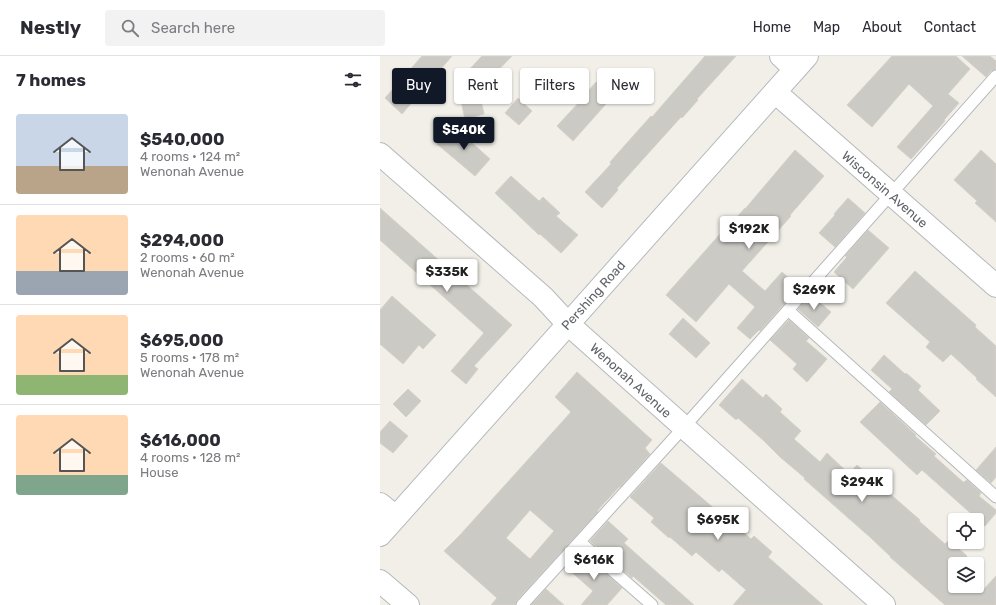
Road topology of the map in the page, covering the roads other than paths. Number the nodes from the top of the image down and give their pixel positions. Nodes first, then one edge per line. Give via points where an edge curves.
1 (794, 60) edge
2 (996, 76) edge
3 (775, 92) junction
4 (380, 154) edge
5 (891, 194) junction
6 (996, 286) edge
7 (788, 310) junction
8 (568, 324) junction
9 (684, 427) junction
10 (996, 497) edge
11 (388, 511) edge
12 (380, 535) edge
13 (580, 542) junction
14 (380, 581) edge
15 (408, 605) edge
16 (522, 605) edge
17 (652, 605) edge
18 (884, 605) edge

1 - 3 street, Pershing Road
2 - 5 lane
3 - 5 street, Wisconsin Avenue
3 - 8 street, Pershing Road
4 - 8 street, Wenonah Avenue via 542,297
5 - 6 street, Wisconsin Avenue
5 - 7 lane
7 - 9 lane
7 - 10 lane
8 - 9 street, Wenonah Avenue
8 - 11 street, Pershing Road
9 - 13 lane
9 - 18 street, Wenonah Avenue
11 - 12 street, Pershing Road
13 - 16 lane
13 - 17 lane
14 - 15 street

